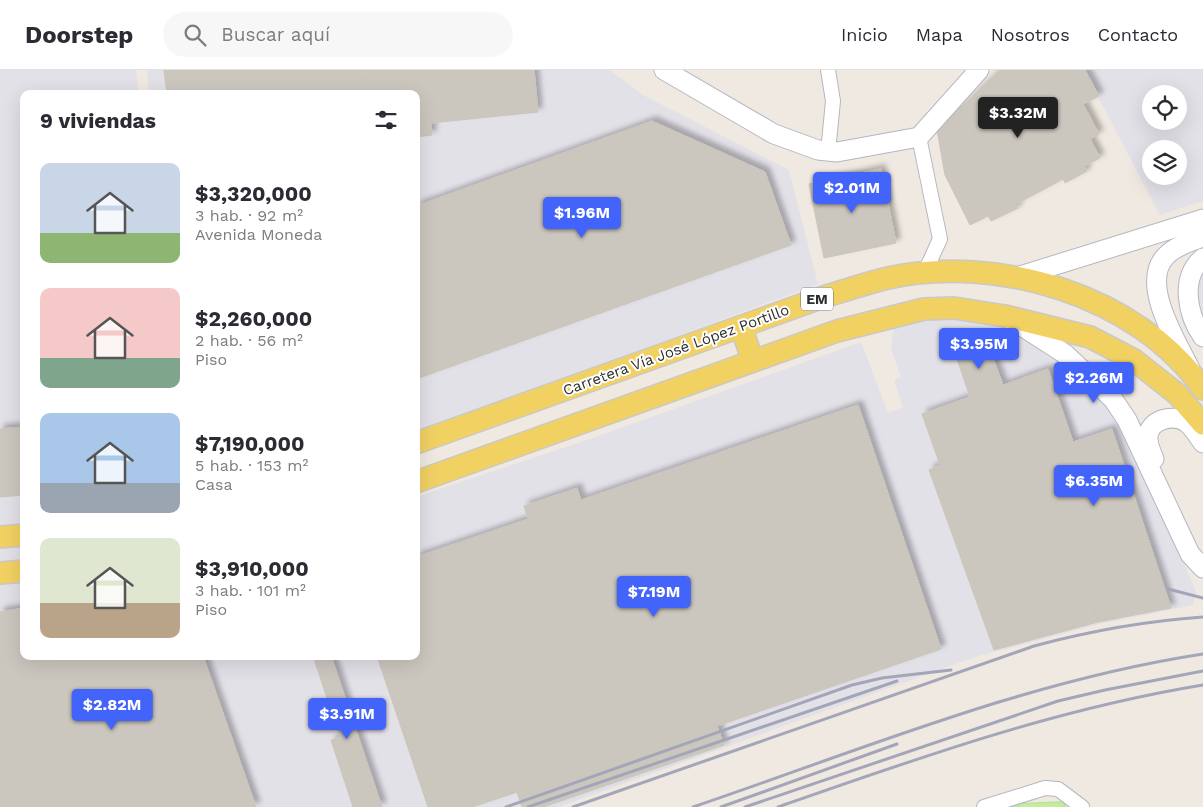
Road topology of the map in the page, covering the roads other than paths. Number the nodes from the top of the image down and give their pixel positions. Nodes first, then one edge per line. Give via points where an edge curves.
1 (664, 70) edge
2 (828, 70) edge
3 (971, 73) edge
4 (919, 137) junction
5 (828, 152) junction
6 (1203, 219) edge
7 (1203, 237) edge
8 (1203, 258) edge
9 (924, 274) junction
10 (1017, 277) junction
11 (1005, 316) junction
12 (741, 327) junction
13 (1203, 337) edge
14 (753, 361) junction
15 (1197, 381) edge
16 (1203, 424) edge
17 (420, 442) edge
18 (1203, 443) edge
19 (420, 481) edge
20 (1166, 505) junction
21 (20, 535) edge
22 (0, 537) edge
23 (1203, 568) edge
24 (20, 571) edge
25 (0, 573) edge
26 (984, 807) edge
27 (1082, 807) edge

1 - 5 main road via 774,134
2 - 5 street via 833,101
3 - 4 main road
4 - 5 main road
4 - 9 street via 940,239
6 - 10 main road
7 - 15 main road via 1165,256 1156,278 1159,302
8 - 13 main road via 1192,274 1188,289 1189,309
9 - 10 main road, Carretera Vía José López Portillo / EM via 974,273
9 - 12 main road, Carretera Vía José López Portillo / EM via 888,278 826,296
10 - 15 main road, Carretera Vía José López Portillo / EM via 1064,290 1109,308 1146,331
11 - 14 main road, EM via 954,308 924,309 837,330
11 - 16 main road, EM via 1090,337 1134,360 1177,394
11 - 20 main road via 1064,354 1113,399 1127,420
12 - 14 main road
12 - 17 main road, Carretera Vía José López Portillo / EM
14 - 19 main road, EM
18 - 20 main road via 1188,423 1175,417 1163,419 1148,434 1148,445 1165,489
20 - 23 main road via 1190,554
21 - 22 main road
24 - 25 main road
26 - 27 street via 1045,788 1058,789

